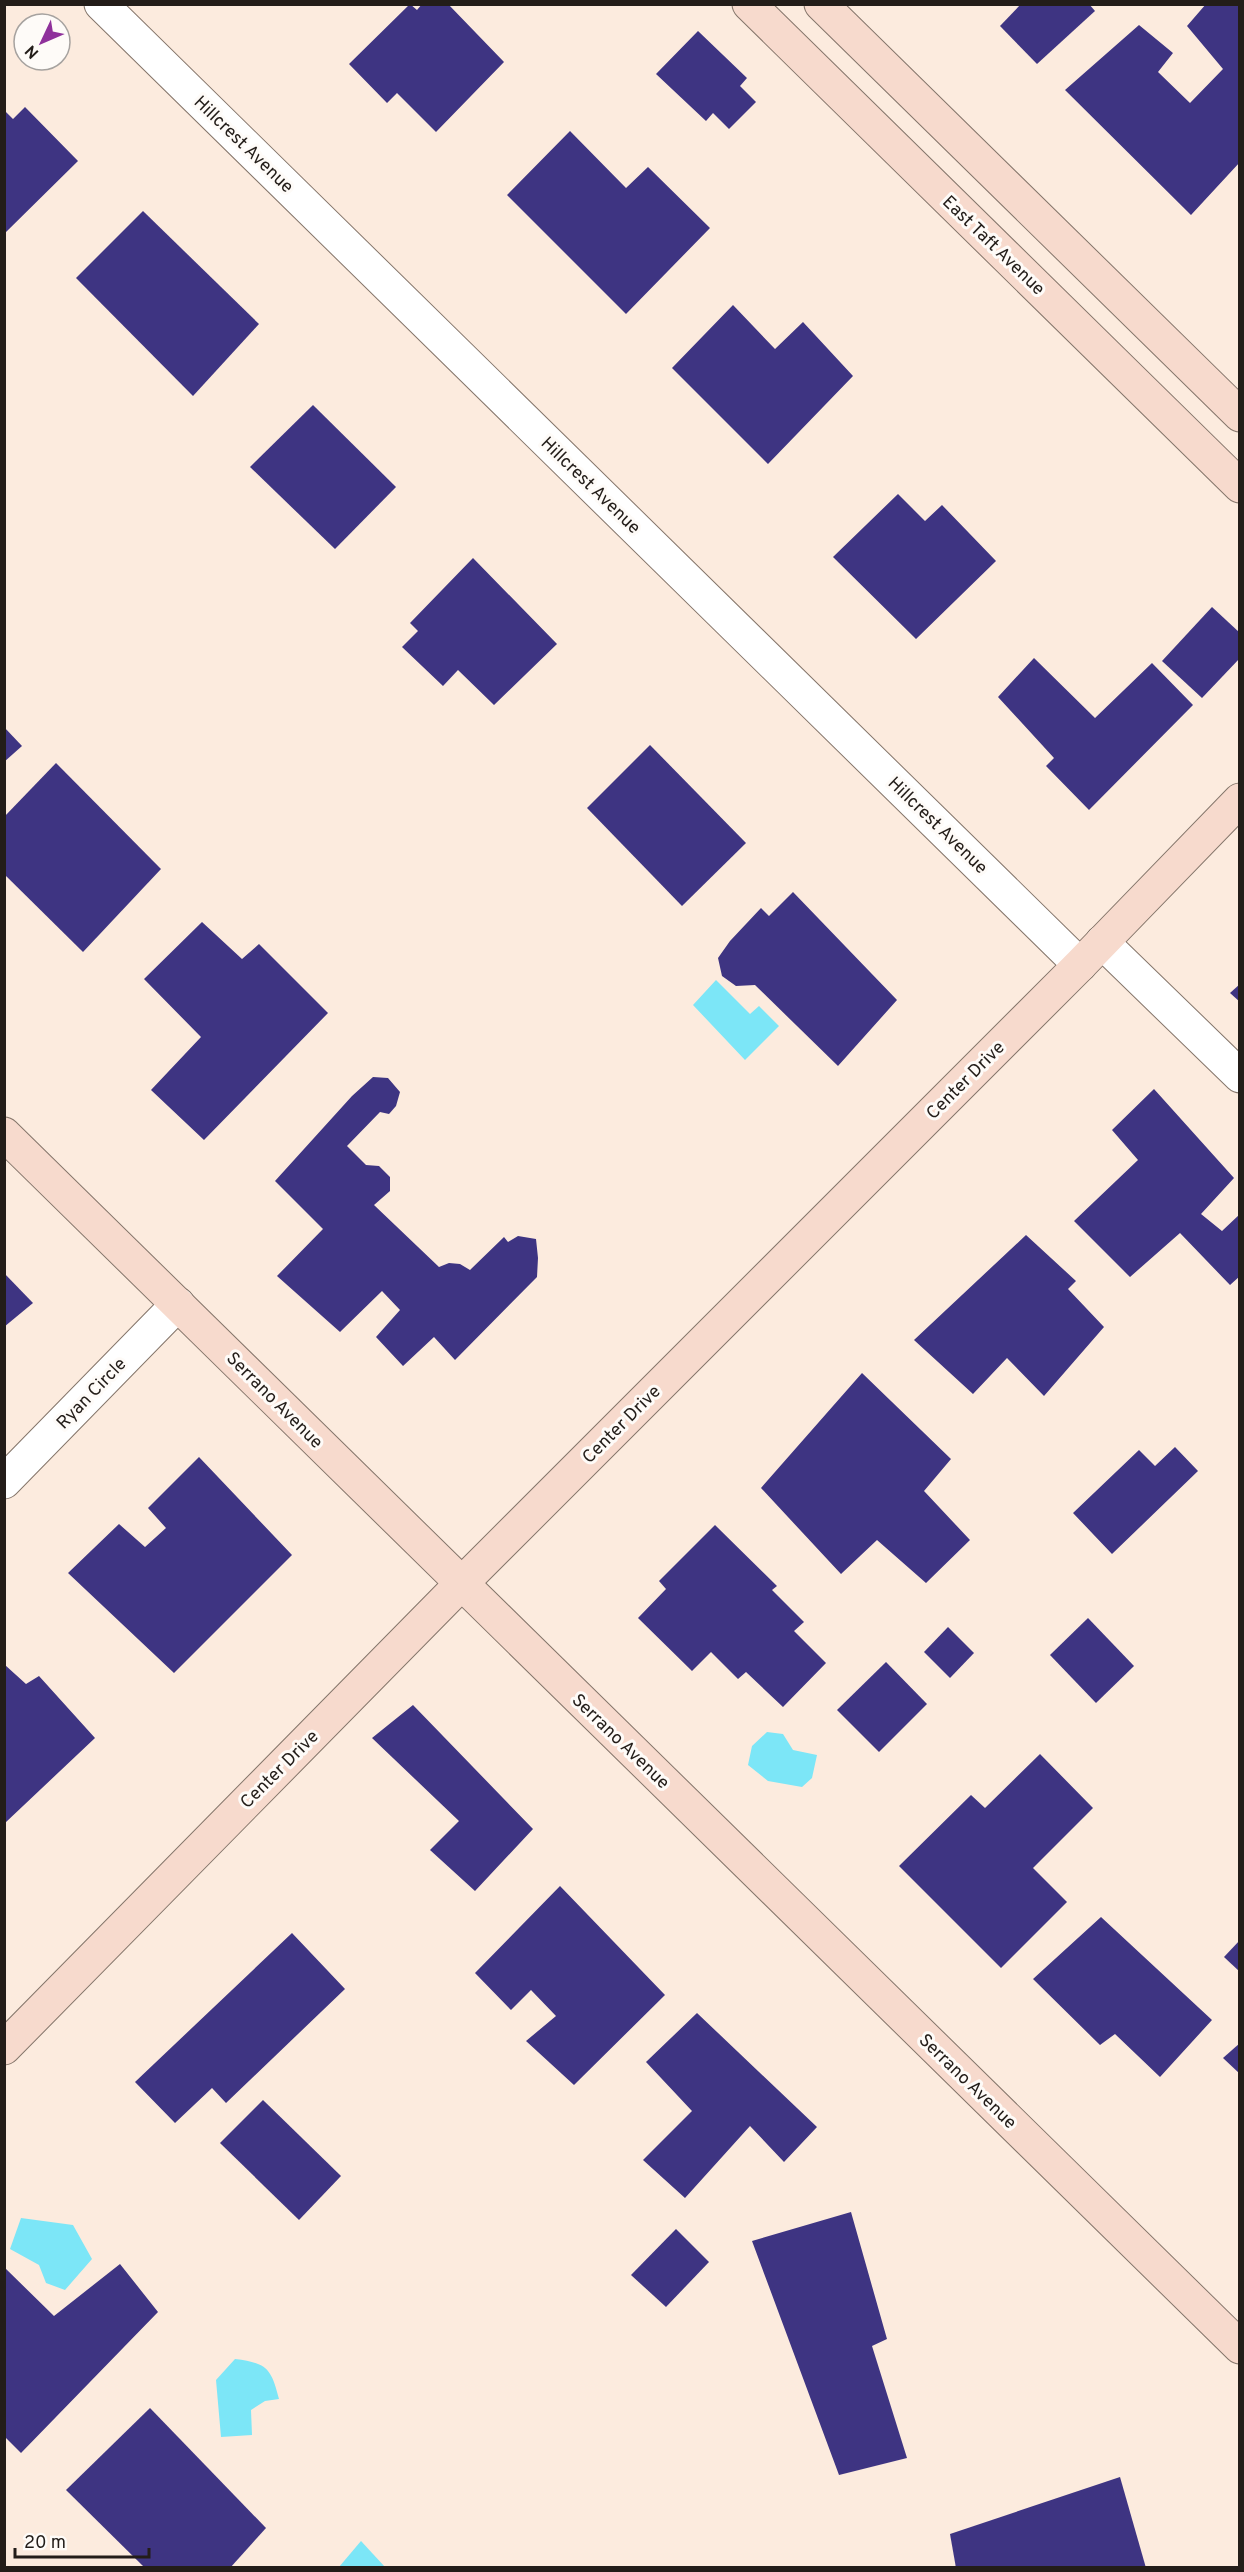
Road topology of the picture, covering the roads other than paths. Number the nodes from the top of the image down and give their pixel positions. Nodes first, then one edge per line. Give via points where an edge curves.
1 (101, 4) edge
2 (748, 4) edge
3 (821, 4) edge
4 (1239, 415) edge
5 (1239, 486) edge
6 (1239, 800) edge
7 (1091, 954) junction
8 (1239, 1076) edge
9 (4, 1134) edge
10 (178, 1304) junction
11 (4, 1482) edge
12 (461, 1584) junction
13 (4, 2048) edge
14 (1239, 2347) edge

1 - 7 street, Hillcrest Avenue
2 - 5 street, East Taft Avenue
3 - 4 street
6 - 7 street, Center Drive
7 - 8 street, Hillcrest Avenue
7 - 12 street, Center Drive
9 - 10 street, Serrano Avenue
10 - 11 street, Ryan Circle
10 - 12 street, Serrano Avenue
12 - 13 street, Center Drive
12 - 14 street, Serrano Avenue

